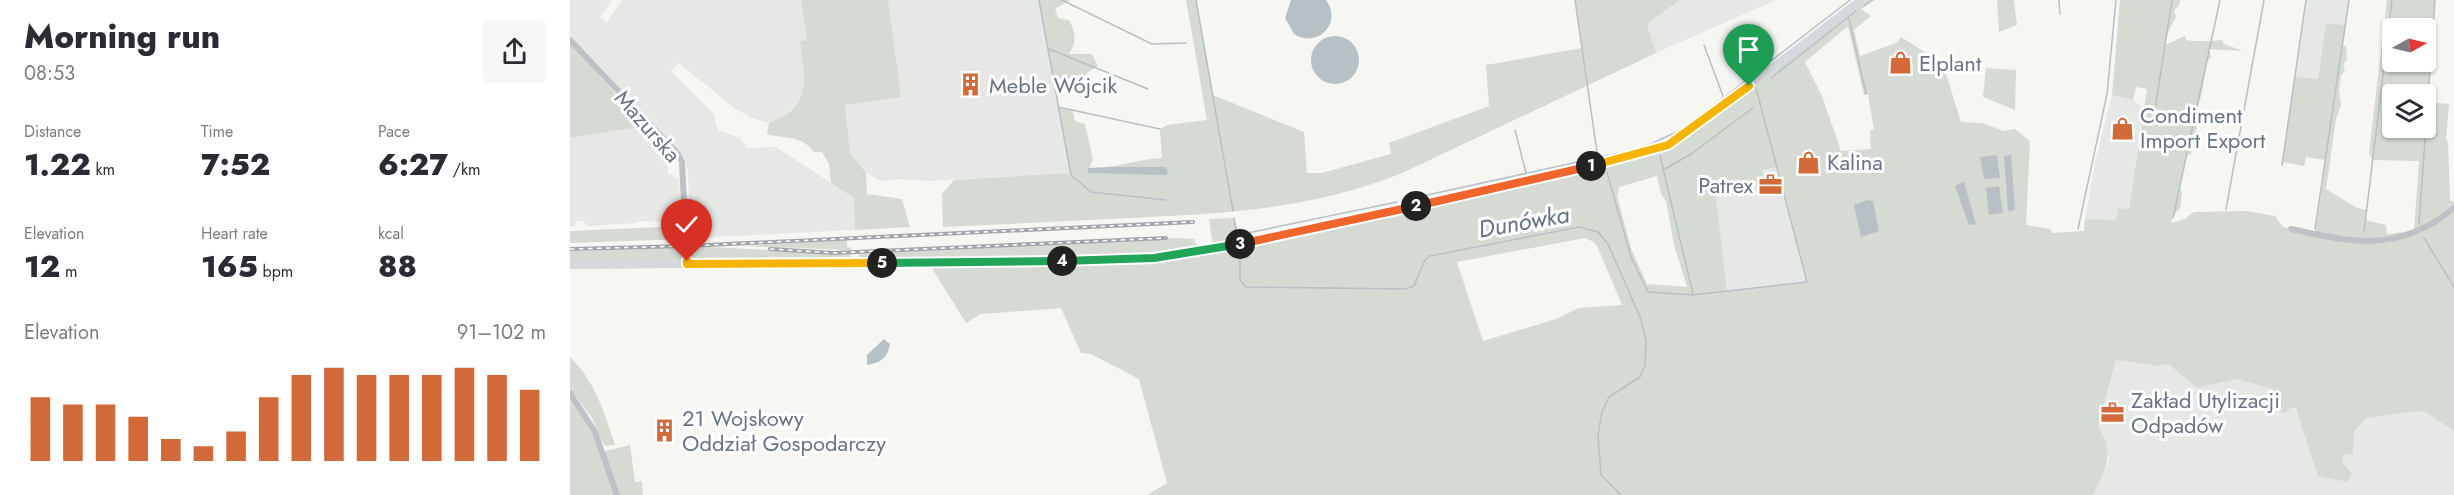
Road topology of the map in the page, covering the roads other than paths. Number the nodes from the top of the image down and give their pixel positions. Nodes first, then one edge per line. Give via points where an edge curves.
1 (1857, 1) edge
2 (570, 40) edge
3 (2454, 208) edge
4 (2291, 229) dead end
5 (687, 264) junction
6 (570, 266) edge
7 (570, 393) edge
8 (617, 495) edge

1 - 5 main road via 1674,142 1636,156 1499,188 1230,246 1154,258
2 - 5 street, Mazurska via 678,154 682,162
3 - 4 street via 2423,229 2373,242 2341,240
5 - 6 main road
7 - 8 street via 595,432

